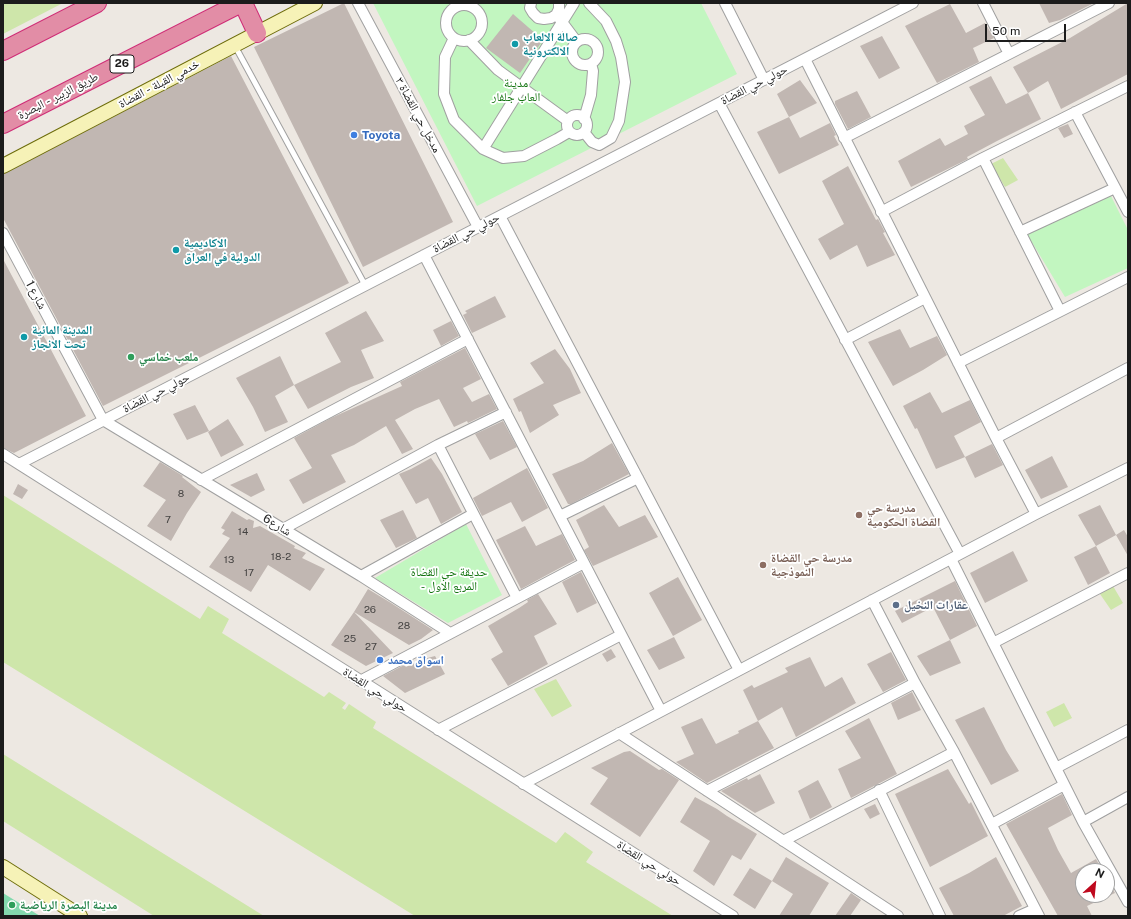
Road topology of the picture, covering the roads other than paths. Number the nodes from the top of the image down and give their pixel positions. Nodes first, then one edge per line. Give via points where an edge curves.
1 (96, 3) edge
2 (242, 3) edge
3 (315, 3) edge
4 (358, 3) edge
5 (531, 3) edge
6 (559, 3) edge
7 (574, 3) edge
8 (589, 3) edge
9 (725, 3) edge
10 (913, 3) edge
11 (983, 3) edge
12 (1109, 3) edge
13 (454, 5) edge
14 (480, 6) edge
15 (559, 19) junction
16 (259, 36) junction
17 (454, 38) junction
18 (469, 40) junction
19 (577, 42) junction
20 (234, 45) junction
21 (3, 51) edge
22 (1009, 54) junction
23 (805, 59) junction
24 (591, 64) junction
25 (764, 80) junction
26 (1128, 86) edge
27 (522, 87) junction
28 (719, 103) junction
29 (1076, 112) junction
30 (584, 119) junction
31 (568, 121) junction
32 (3, 124) edge
33 (570, 132) junction
34 (584, 132) junction
35 (844, 138) junction
36 (483, 149) junction
37 (983, 158) junction
38 (3, 166) edge
39 (1115, 188) junction
40 (882, 212) junction
41 (1128, 212) edge
42 (500, 216) junction
43 (478, 227) junction
44 (3, 232) edge
45 (1020, 232) junction
46 (424, 255) junction
47 (1128, 277) edge
48 (365, 285) junction
49 (925, 298) junction
50 (1060, 312) junction
51 (468, 339) junction
52 (845, 340) junction
53 (958, 363) junction
54 (1128, 368) edge
55 (506, 412) junction
56 (103, 420) junction
57 (996, 438) junction
58 (438, 446) junction
59 (3, 454) edge
60 (18, 464) junction
61 (1128, 468) edge
62 (638, 478) junction
63 (201, 480) junction
64 (473, 514) junction
65 (1036, 514) junction
66 (560, 516) junction
67 (283, 529) junction
68 (956, 557) junction
69 (584, 563) junction
70 (1128, 573) edge
71 (361, 576) junction
72 (517, 598) junction
73 (872, 600) junction
74 (450, 633) junction
75 (621, 635) junction
76 (993, 643) junction
77 (739, 670) junction
78 (360, 681) junction
79 (915, 683) junction
80 (661, 712) junction
81 (438, 730) junction
82 (1128, 730) edge
83 (619, 733) junction
84 (954, 752) junction
85 (1056, 768) junction
86 (523, 784) junction
87 (1064, 784) junction
88 (879, 790) junction
89 (707, 791) junction
90 (1128, 798) edge
91 (1083, 822) junction
92 (992, 824) junction
93 (783, 841) junction
94 (3, 867) edge
95 (1128, 902) edge
96 (1037, 912) edge
97 (80, 916) edge
98 (733, 916) edge
99 (898, 916) edge
100 (940, 916) edge
101 (1019, 916) edge

1 - 21 highway
2 - 16 highway
2 - 32 highway, طريق الزبير - البصرة / 26
3 - 16 street, خدمي القبلة - القضاة
4 - 43 street, مدخل حي القضاة ٣
5 - 15 street via 530,8 538,18
6 - 15 street
7 - 15 street
8 - 34 street via 606,21 616,41 625,82 619,121 611,138 599,145 592,142
9 - 25 street
10 - 23 street, حولي حي القضاة
11 - 22 street
12 - 22 street
13 - 14 street
13 - 17 street via 446,21 447,28
14 - 18 street via 482,27 475,37
15 - 19 street
15 - 27 street
16 - 20 street, خدمي القبلة - القضاة
17 - 18 street
17 - 36 street via 445,57 444,94 454,120
18 - 27 street via 498,70
19 - 24 street via 573,47 574,59 578,64
19 - 24 street via 583,39 591,40 596,45 598,52
20 - 38 street, خدمي القبلة - القضاة
20 - 48 lane
22 - 35 street
23 - 25 street, حولي حي القضاة
23 - 35 street
24 - 30 street via 591,95
25 - 28 street, حولي حي القضاة
26 - 29 street
27 - 31 street
27 - 36 street
28 - 42 street, حولي حي القضاة
28 - 52 street
29 - 37 street
29 - 39 street
30 - 31 street via 576,116
30 - 34 street via 587,123
31 - 33 street
33 - 34 street via 580,135
33 - 36 street via 524,156 503,158
35 - 40 street
37 - 40 street
37 - 45 street
39 - 41 street
39 - 45 street
40 - 49 street
42 - 43 street, حولي حي القضاة
42 - 62 street
43 - 46 street, حولي حي القضاة
44 - 56 street, شارع 1
45 - 50 street
46 - 48 street, حولي حي القضاة
46 - 51 street
47 - 50 street
48 - 56 street, حولي حي القضاة
49 - 52 street
49 - 53 street
50 - 53 street
51 - 55 street
51 - 63 street
52 - 68 street
53 - 57 street
54 - 57 street
55 - 58 street
55 - 66 street
56 - 60 street, حولي حي القضاة
56 - 63 street, شارع6
57 - 65 street
58 - 64 street
58 - 67 street
59 - 60 street, حولي حي القضاة
60 - 78 street, حولي حي القضاة
61 - 65 street
62 - 66 street
62 - 77 street
63 - 67 street, شارع6
64 - 71 street
64 - 72 street
65 - 68 street
66 - 69 street
67 - 71 street, شارع6
68 - 73 street
68 - 76 street
69 - 72 street
69 - 75 street
70 - 76 street
71 - 74 street, شارع6
72 - 74 street
73 - 77 street
73 - 79 street
74 - 78 street
75 - 80 street
75 - 81 street
76 - 85 street
77 - 80 street
78 - 81 street, حولي حي القضاة
79 - 84 street
79 - 89 street
80 - 83 street
81 - 86 street, حولي حي القضاة
82 - 85 street
83 - 86 street
83 - 89 street
84 - 88 street
84 - 92 street
85 - 87 street
86 - 98 street, حولي حي القضاة
87 - 91 street
87 - 92 street
88 - 93 street
88 - 100 street
89 - 93 street
90 - 91 street
91 - 95 street
92 - 96 street
93 - 99 street
94 - 97 street
96 - 101 street

